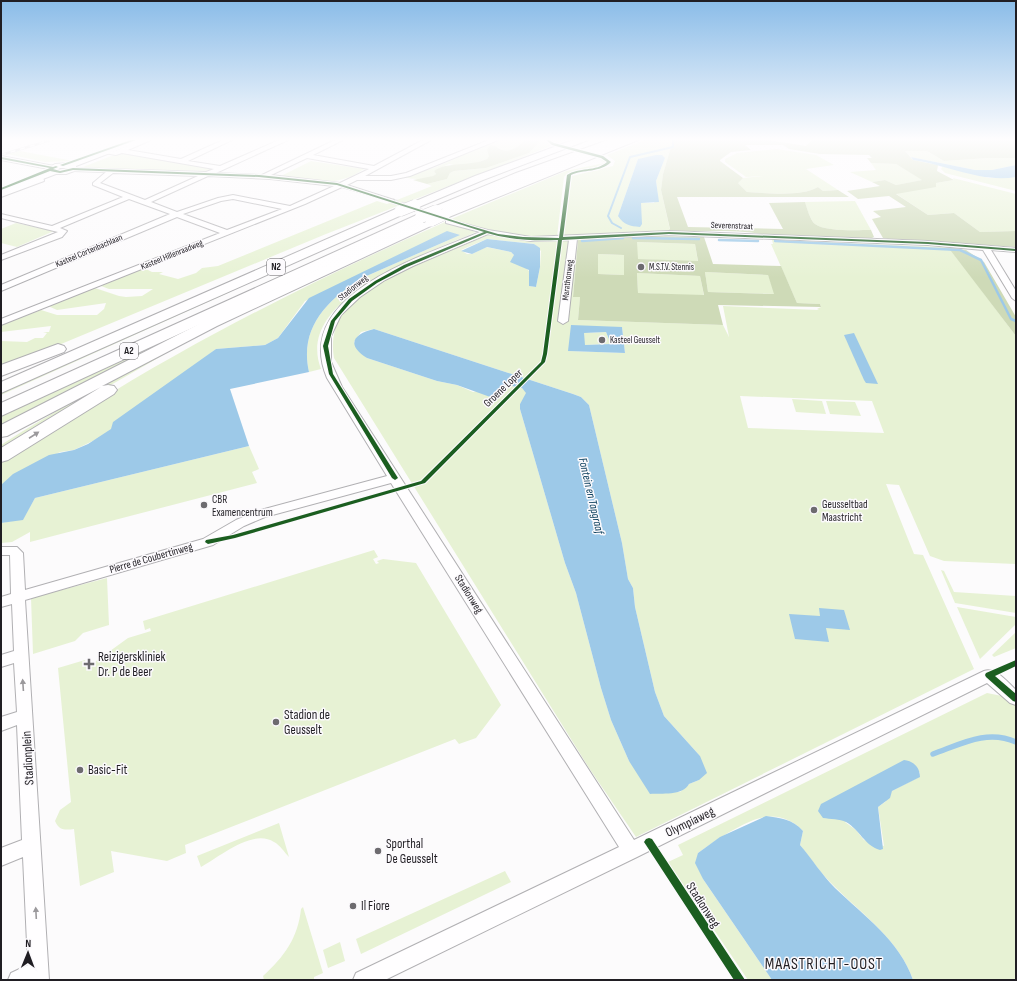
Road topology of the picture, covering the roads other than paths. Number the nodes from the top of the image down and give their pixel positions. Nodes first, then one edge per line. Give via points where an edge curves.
1 (20, 186) edge
2 (100, 186) edge
3 (183, 186) edge
4 (340, 186) edge
5 (344, 186) edge
6 (471, 186) edge
7 (484, 186) edge
8 (494, 186) edge
9 (510, 186) edge
10 (1, 194) edge
11 (130, 196) junction
12 (146, 202) junction
13 (290, 208) junction
14 (423, 212) junction
15 (177, 214) junction
16 (1, 216) edge
17 (54, 228) junction
18 (487, 232) junction
19 (227, 233) junction
20 (573, 238) junction
21 (986, 248) junction
22 (1016, 250) edge
23 (352, 257) junction
24 (1, 258) edge
25 (1, 288) edge
26 (1016, 298) edge
27 (563, 321) dead end
28 (1, 322) edge
29 (104, 334) junction
30 (1, 371) edge
31 (117, 371) junction
32 (1, 378) edge
33 (1, 388) edge
34 (1, 399) edge
35 (1, 410) edge
36 (1, 432) edge
37 (1, 441) edge
38 (1, 456) edge
39 (395, 478) junction
40 (1, 551) edge
41 (18, 597) junction
42 (1, 602) edge
43 (22, 655) junction
44 (1, 661) edge
45 (1016, 699) edge
46 (26, 716) junction
47 (1, 724) edge
48 (32, 845) junction
49 (631, 851) junction
50 (1, 857) edge
51 (39, 975) edge
52 (18, 980) edge
53 (363, 980) edge

1 - 10 street
2 - 11 street
3 - 12 street
4 - 13 street, Kasteel Hillenraadweg
5 - 14 street, Severenstraat
6 - 14 highway, N2
7 - 14 highway, A2
8 - 14 highway, A2
9 - 14 highway, N2
11 - 12 street
11 - 17 street
12 - 15 street
13 - 15 street, Kasteel Cortenbachlaan via 228,197
13 - 19 street, Kasteel Hillenraadweg
14 - 18 street, Severenstraat
14 - 23 highway, N2
14 - 29 highway, N2 via 307,246
14 - 33 highway, N2
14 - 34 highway, A2
14 - 35 highway, A2
15 - 19 street
15 - 25 street, Kasteel Cortenbachlaan
16 - 17 street
17 - 24 street via 63,231
18 - 20 street, Severenstraat via 523,238
18 - 39 street, Stadionweg via 370,285 348,302 334,320 325,340 326,363 330,374
19 - 28 street, Kasteel Hillenraadweg
20 - 21 street, Severenstraat via 669,233 928,243
20 - 27 street, Marathonweg
21 - 22 street, Severenstraat
21 - 26 street
23 - 31 highway, N2
38 -> 23 highway, N2 via 168,354 338,267
29 - 30 highway, N2 via 81,340
29 - 32 highway, N2
31 - 36 highway, N2
31 - 37 highway, N2
39 - 41 street, Pierre de Coubertinweg via 261,514 208,542
39 - 49 street, Stadionweg
40 - 41 street, Stadionplein via 12,550 16,553
41 - 42 street, Pierre de Coubertinweg
41 - 43 street, Stadionplein
43 - 44 street
46 -> 43 street, Stadionplein
45 - 49 street, Olympiaweg via 989,674
46 - 47 street
46 - 48 street, Stadionplein
48 - 50 street
51 -> 48 street, Stadionplein
49 - 53 street, Olympiaweg
51 - 52 street

